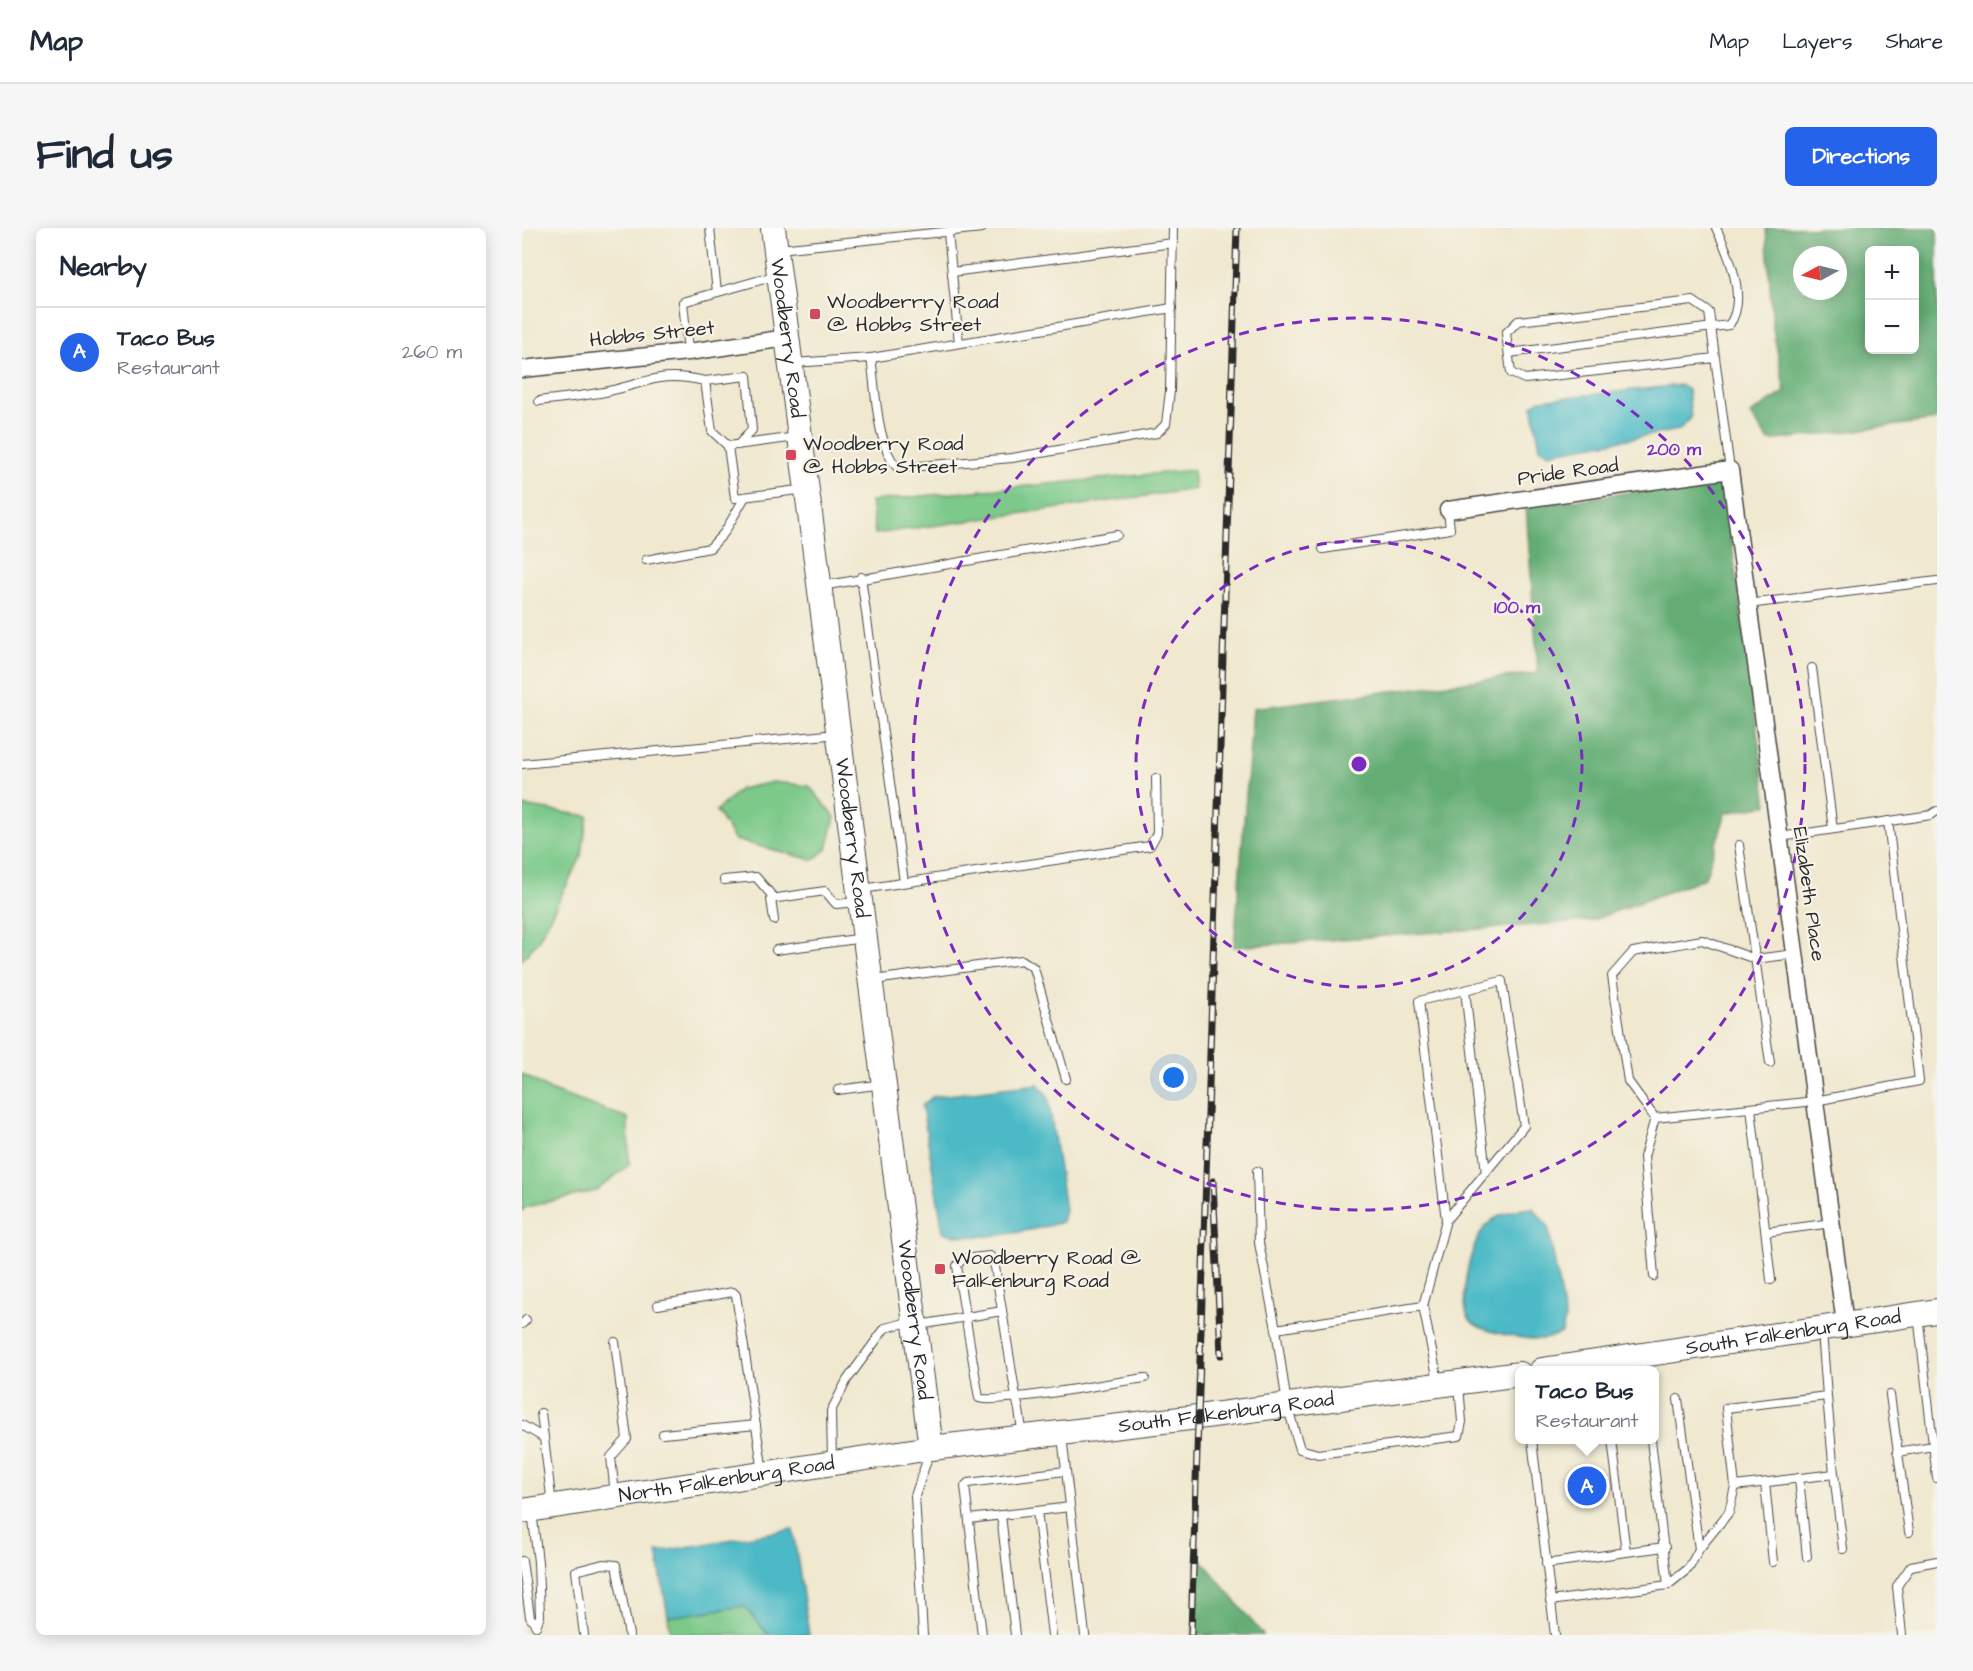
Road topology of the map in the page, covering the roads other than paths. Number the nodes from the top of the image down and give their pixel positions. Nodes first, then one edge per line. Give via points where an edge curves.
1 (710, 228) edge
2 (982, 228) edge
3 (1173, 228) edge
4 (1716, 228) edge
5 (948, 233) junction
6 (774, 238) edge
7 (1173, 243) junction
8 (952, 272) junction
9 (778, 275) junction
10 (717, 292) junction
11 (1172, 308) junction
12 (1711, 328) junction
13 (787, 338) junction
14 (959, 343) junction
15 (688, 352) junction
16 (1509, 353) junction
17 (871, 358) junction
18 (1715, 358) junction
19 (790, 363) junction
20 (522, 369) edge
21 (705, 381) junction
22 (539, 401) dead end
23 (800, 437) junction
24 (733, 445) junction
25 (1730, 470) junction
26 (806, 489) junction
27 (745, 497) junction
28 (1448, 510) joint
29 (1117, 535) dead end
30 (1323, 549) dead end
31 (646, 560) dead end
32 (861, 577) junction
33 (1937, 580) edge
34 (819, 587) junction
35 (1748, 604) junction
36 (1812, 668) dead end
37 (838, 734) junction
38 (522, 764) edge
39 (1156, 778) dead end
40 (1937, 811) edge
41 (1888, 821) junction
42 (1833, 829) junction
43 (1780, 837) junction
44 (1739, 845) dead end
45 (724, 880) dead end
46 (904, 882) junction
47 (859, 896) junction
48 (774, 898) junction
49 (774, 920) dead end
50 (865, 938) junction
51 (776, 950) dead end
52 (1795, 954) junction
53 (1755, 959) junction
54 (870, 981) junction
55 (1465, 990) junction
56 (1770, 1063) dead end
57 (1066, 1079) dead end
58 (884, 1083) junction
59 (838, 1090) dead end
60 (1815, 1101) junction
61 (1751, 1108) junction
62 (1655, 1118) junction
63 (1257, 1171) dead end
64 (1486, 1173) junction
65 (1446, 1220) junction
66 (1832, 1223) junction
67 (1766, 1232) junction
68 (1654, 1276) dead end
69 (1771, 1280) dead end
70 (658, 1305) dead end
71 (1423, 1306) junction
72 (1002, 1311) junction
73 (1928, 1313) edge
74 (965, 1318) junction
75 (915, 1323) junction
76 (1845, 1324) junction
77 (1821, 1328) junction
78 (1276, 1329) junction
79 (615, 1342) dead end
80 (1603, 1366) edge
81 (1515, 1375) edge
82 (1145, 1378) dead end
83 (1449, 1383) junction
84 (1890, 1395) dead end
85 (1016, 1396) junction
86 (1827, 1396) junction
87 (1678, 1399) dead end
88 (1287, 1405) junction
89 (541, 1413) dead end
90 (522, 1425) edge
91 (756, 1425) junction
92 (1061, 1433) junction
93 (663, 1434) dead end
94 (1023, 1437) junction
95 (544, 1438) junction
96 (1532, 1444) edge
97 (1612, 1444) edge
98 (1652, 1444) edge
99 (1933, 1446) junction
100 (931, 1448) junction
101 (1897, 1452) junction
102 (832, 1462) junction
103 (1065, 1471) junction
104 (763, 1473) junction
105 (1834, 1474) junction
106 (1799, 1478) junction
107 (1937, 1478) edge
108 (1765, 1483) junction
109 (1735, 1486) junction
110 (615, 1495) junction
111 (1070, 1507) junction
112 (535, 1509) edge
113 (1037, 1511) junction
114 (1001, 1515) junction
115 (969, 1519) junction
116 (1909, 1532) dead end
117 (1665, 1547) junction
118 (1843, 1549) dead end
119 (1699, 1550) junction
120 (1626, 1552) junction
121 (1807, 1557) dead end
122 (522, 1561) edge
123 (1937, 1561) edge
124 (1773, 1562) dead end
125 (1546, 1564) junction
126 (1668, 1585) junction
127 (1550, 1601) junction
128 (584, 1635) edge
129 (629, 1635) edge
130 (923, 1635) edge
131 (982, 1635) edge
132 (1015, 1635) edge
133 (1052, 1635) edge
134 (1085, 1635) edge
135 (1555, 1635) edge
136 (1902, 1635) edge

1 - 10 lane
2 - 5 lane
3 - 7 lane
4 - 12 lane via 1727,251 1737,315 1729,325
5 - 6 lane
5 - 8 lane
6 - 9 street, Woodberry Road
7 - 8 lane
7 - 11 lane
8 - 14 lane
9 - 10 lane
9 - 13 street, Woodberry Road
10 - 15 lane via 683,302
11 - 14 lane
11 - 17 lane via 1170,391 1166,424 1157,433 1012,458 898,468 884,444
12 - 16 lane
12 - 16 lane via 1709,312 1693,301 1518,321 1506,333
12 - 18 lane
13 - 15 street, Hobbs Street
13 - 19 street, Woodberry Road
14 - 17 lane
15 - 20 street, Hobbs Street
16 - 18 lane via 1511,373 1525,379
17 - 19 lane
18 - 25 lane
19 - 23 street, Woodberry Road
21 - 22 lane via 682,376 651,378 609,391
21 - 24 lane via 712,431
21 - 24 lane via 747,376 752,430
23 - 24 lane
23 - 26 street, Woodberry Road
24 - 27 lane via 735,498
25 - 28 street, Pride Road
25 - 35 street, Elizabeth Place
26 - 27 lane
26 - 34 street, Woodberry Road
27 - 31 lane via 724,533 710,548
28 - 30 lane via 1450,529
29 - 32 lane
32 - 34 lane
32 - 46 lane
33 - 35 lane
34 - 37 street, Woodberry Road
35 - 43 street, Elizabeth Place
36 - 42 lane
37 - 38 lane
37 - 47 street, Woodberry Road
39 - 46 lane via 1157,833 1150,846
40 - 41 lane
41 - 42 lane
41 - 60 lane via 1919,1081
42 - 43 lane
43 - 52 street, Elizabeth Place
44 - 53 lane
45 - 48 lane via 756,877
46 - 47 lane
47 - 48 lane via 836,904 825,891
47 - 50 street, Woodberry Road
48 - 49 lane
50 - 51 lane
50 - 54 street, Woodberry Road
52 - 53 lane
52 - 60 street, Elizabeth Place
53 - 56 lane
53 - 62 lane via 1702,940 1633,952 1612,976 1628,1081
54 - 57 lane via 1022,960 1029,963 1034,968
54 - 58 street, Woodberry Road
55 - 64 lane
55 - 64 lane via 1502,981 1524,1126
55 - 65 lane via 1419,1001
58 - 59 lane
58 - 75 street, Woodberry Road
60 - 61 lane
60 - 66 street, Elizabeth Place
61 - 62 lane
61 - 67 lane
62 - 68 lane via 1644,1156
63 - 78 lane via 1259,1243
64 - 65 lane
65 - 71 lane
66 - 67 lane
66 - 76 street, Elizabeth Place
67 - 69 lane
70 - 91 lane via 733,1292 736,1295
71 - 78 lane
71 - 83 lane
72 - 74 lane
72 - 74 lane via 993,1261 984,1255 962,1259 957,1266
72 - 85 lane
73 - 76 street, South Falkenburg Road
73 - 99 lane
74 - 75 lane
74 - 85 lane via 979,1398 985,1401
75 - 100 street, Woodberry Road
75 - 102 lane via 885,1328 847,1380 831,1411
76 - 77 street, South Falkenburg Road
77 - 80 street, South Falkenburg Road
77 - 86 lane
78 - 88 lane
79 - 110 lane via 627,1439 611,1457
81 - 83 street, South Falkenburg Road
82 - 85 lane
83 - 88 street, South Falkenburg Road
83 - 88 lane via 1462,1422 1459,1436 1318,1454 1300,1449
84 - 101 lane
85 - 94 lane
86 - 105 lane
86 - 109 lane via 1726,1408
87 - 119 lane
88 - 92 street, South Falkenburg Road
89 - 95 lane
90 - 95 lane
91 - 93 lane
91 - 104 lane
92 - 94 street, South Falkenburg Road
92 - 103 lane
94 - 100 street, South Falkenburg Road
95 - 112 lane
96 - 125 lane
97 - 120 lane
98 - 117 lane
99 - 101 lane
99 - 107 lane
100 - 102 street, North Falkenburg Road
100 - 130 lane via 915,1496
101 - 116 lane
102 - 104 street, North Falkenburg Road
103 - 111 lane
103 - 115 lane via 968,1483
104 - 110 street, North Falkenburg Road
105 - 106 lane
105 - 118 lane
106 - 108 lane
106 - 121 lane
108 - 109 lane
108 - 124 lane
109 - 119 lane via 1730,1512
110 - 112 street, North Falkenburg Road
111 - 113 lane
111 - 134 lane
112 - 122 lane via 540,1616 536,1626
113 - 114 lane
113 - 133 lane
114 - 115 lane
114 - 132 lane
115 - 131 lane
117 - 120 lane
117 - 126 lane
119 - 126 lane via 1689,1568
120 - 125 lane
123 - 136 lane via 1911,1566 1897,1586
125 - 127 lane
126 - 127 lane
127 - 135 lane
128 - 129 lane via 576,1571 603,1564 616,1565

